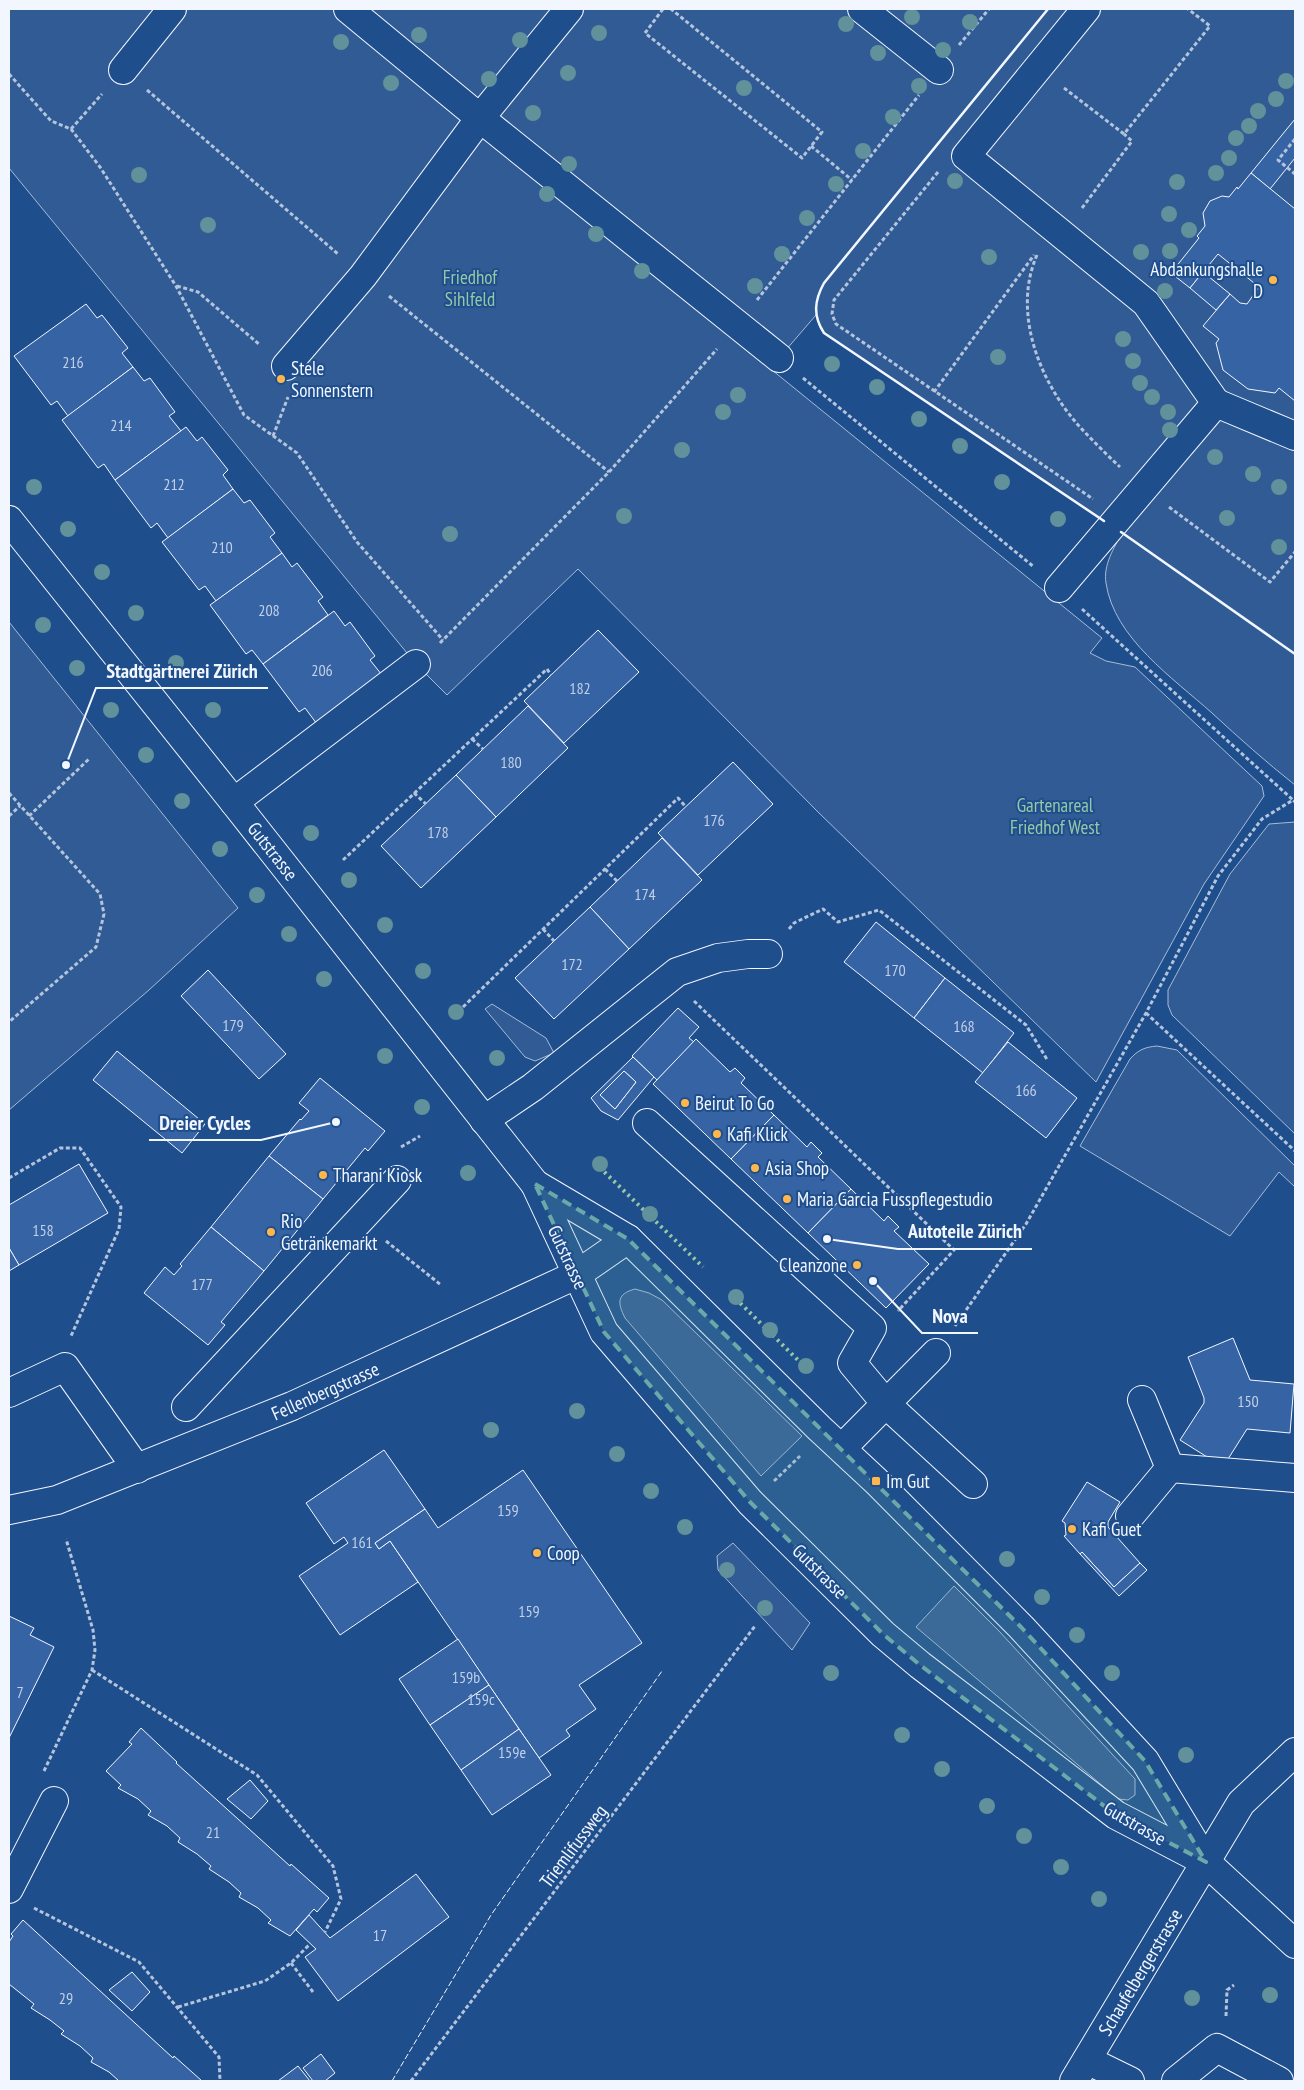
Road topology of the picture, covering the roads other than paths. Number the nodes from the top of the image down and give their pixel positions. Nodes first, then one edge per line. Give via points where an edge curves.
1 (172, 9) edge
2 (348, 9) edge
3 (569, 9) edge
4 (862, 9) edge
5 (1086, 9) edge
6 (123, 70) road end
7 (939, 70) dead end
8 (480, 118) junction
9 (779, 358) dead end
10 (286, 366) road end
11 (1216, 403) junction
12 (1295, 436) edge
13 (9, 520) edge
14 (1060, 588) dead end
15 (416, 664) dead end
16 (234, 802) junction
17 (768, 954) road end
18 (484, 1120) junction
19 (647, 1123) dead end
20 (397, 1180) dead end
21 (535, 1184) junction
22 (628, 1239) junction
23 (576, 1275) junction
24 (936, 1353) road end
25 (9, 1393) edge
26 (1142, 1400) dead end
27 (887, 1405) junction
28 (186, 1407) dead end
29 (842, 1448) junction
30 (1170, 1468) junction
31 (137, 1469) junction
32 (1295, 1478) edge
33 (973, 1484) dead end
34 (12, 1503) edge
35 (1130, 1516) dead end
36 (1295, 1752) edge
37 (54, 1801) dead end
38 (1206, 1862) junction
39 (19, 1897) edge
40 (1295, 1944) edge
41 (1080, 2071) edge
42 (1130, 2081) edge
43 (1176, 2081) edge
44 (1279, 2081) edge

1 - 6 main road
2 - 8 main road
3 - 8 main road
4 - 7 main road
5 - 11 main road via 966,156 1052,236 1146,303
8 - 9 main road
8 - 10 main road via 363,276
11 - 12 main road
11 - 14 main road
13 - 16 main road, Gutstrasse
15 - 16 main road
16 - 18 main road, Gutstrasse
17 - 18 main road via 718,958 676,972 533,1087
18 - 21 main road, Gutstrasse
19 - 27 main road via 872,1328 852,1363
20 - 28 main road
21 - 22 main road, Gutstrasse
21 - 23 main road, Gutstrasse
22 - 23 main road, Fellenbergstrasse
22 - 29 main road, Gutstrasse
23 - 31 main road, Fellenbergstrasse via 292,1406
23 - 38 main road, Gutstrasse via 604,1332 750,1502 883,1634 1116,1814
24 - 27 main road
25 - 31 main road via 65,1367
26 - 30 main road
27 - 29 main road
27 - 33 main road
29 - 38 main road, Gutstrasse via 1021,1628 1145,1761
30 - 32 main road
30 - 35 main road
31 - 34 main road, Fellenbergstrasse via 56,1500
36 - 38 main road, Schaufelbergerstrasse via 1241,1803
37 - 39 main road
38 - 40 main road, Gutstrasse
38 - 41 main road, Schaufelbergerstrasse
41 - 42 main road
43 - 44 main road via 1216,2048

